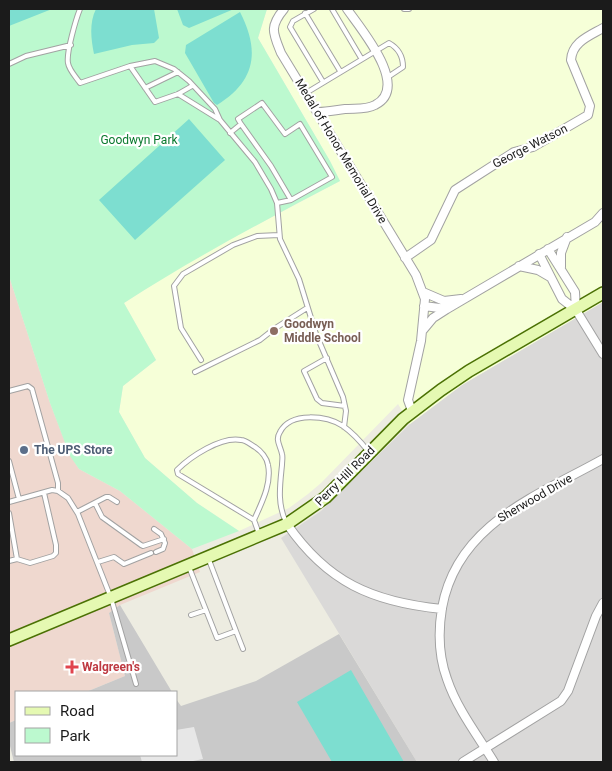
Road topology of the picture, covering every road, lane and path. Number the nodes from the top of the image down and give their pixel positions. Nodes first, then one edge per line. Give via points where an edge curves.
1 (80, 9) edge
2 (284, 9) edge
3 (314, 9) edge
4 (332, 9) edge
5 (347, 9) edge
6 (404, 9) edge
7 (409, 9) edge
8 (305, 13) junction
9 (603, 28) edge
10 (71, 44) junction
11 (375, 50) junction
12 (361, 58) junction
13 (9, 64) edge
14 (130, 66) junction
15 (340, 71) junction
16 (178, 72) junction
17 (388, 76) junction
18 (323, 82) junction
19 (192, 86) junction
20 (145, 88) junction
21 (306, 92) junction
22 (178, 94) junction
23 (318, 112) junction
24 (220, 120) junction
25 (241, 124) junction
26 (230, 133) junction
27 (291, 200) junction
28 (276, 203) junction
29 (603, 213) edge
30 (280, 235) junction
31 (567, 238) junction
32 (548, 249) junction
33 (539, 254) junction
34 (405, 258) junction
35 (519, 266) junction
36 (561, 269) junction
37 (550, 277) junction
38 (423, 292) junction
39 (603, 294) edge
40 (463, 299) junction
41 (424, 306) junction
42 (307, 308) junction
43 (447, 309) junction
44 (576, 310) junction
45 (423, 330) junction
46 (603, 354) edge
47 (326, 358) junction
48 (201, 360) dead end
49 (195, 372) dead end
50 (9, 391) edge
51 (345, 406) junction
52 (412, 411) junction
53 (344, 427) junction
54 (369, 453) junction
55 (603, 460) edge
56 (9, 461) edge
57 (44, 492) junction
58 (58, 492) junction
59 (19, 499) junction
60 (9, 502) edge
61 (117, 502) dead end
62 (95, 504) junction
63 (77, 512) junction
64 (9, 513) edge
65 (254, 520) junction
66 (287, 524) junction
67 (154, 529) dead end
68 (260, 535) junction
69 (164, 539) junction
70 (208, 556) junction
71 (17, 559) junction
72 (9, 561) edge
73 (98, 562) junction
74 (188, 565) junction
75 (112, 598) junction
76 (603, 603) edge
77 (442, 609) junction
78 (206, 610) junction
79 (192, 615) dead end
80 (236, 630) junction
81 (9, 640) edge
82 (243, 649) dead end
83 (136, 684) dead end
84 (486, 748) junction
85 (463, 762) edge
86 (494, 762) edge

1 - 10 lane
2 - 21 street, Medal of Honor Memorial Drive via 275,19 273,33 281,53
3 - 8 lane
4 - 12 lane
5 - 11 street
6 - 7 lane
8 - 15 lane
8 - 18 lane via 293,20 290,27
9 - 34 street, George Watson via 578,43 572,53 571,60 590,106 588,115 533,147 514,152 455,190 431,240
10 - 13 lane
10 - 14 lane via 67,62 80,82
11 - 12 lane
11 - 17 street
11 - 17 lane via 389,43 400,53 403,66
12 - 15 lane
14 - 16 lane via 155,61
14 - 20 lane
15 - 18 lane
16 - 19 lane
16 - 20 lane
17 - 23 street via 384,97 377,104
18 - 21 lane
19 - 22 lane
19 - 24 lane via 215,109
20 - 22 lane via 155,102
21 - 23 street, Medal of Honor Memorial Drive
22 - 24 lane
23 - 34 street, Medal of Honor Memorial Drive
24 - 26 lane
25 - 26 lane
25 - 27 lane
25 - 27 lane via 238,118 262,103 285,134 300,124 332,177
26 - 28 lane via 255,162
27 - 28 lane
28 - 30 lane
29 - 31 street via 595,222
30 - 42 lane via 299,279
30 - 48 lane via 257,236 233,245 183,274 174,286 181,328
31 - 32 street
31 - 36 street via 561,253
32 - 33 street
32 - 36 street
33 - 35 street
33 - 37 street
34 - 38 street, Medal of Honor Memorial Drive
35 - 37 street via 538,270
35 - 40 street
36 - 44 street via 575,292
37 - 44 street via 562,299
38 - 40 street via 444,301
38 - 41 street, Medal of Honor Memorial Drive
39 - 44 main road, Perry Hill Road
40 - 43 street
41 - 43 street
41 - 45 street, Medal of Honor Memorial Drive
42 - 47 lane
42 - 49 lane via 260,340
43 - 45 street
44 - 46 street
44 - 52 main road, Perry Hill Road via 469,371
45 - 52 street, Medal of Honor Memorial Drive via 408,400
47 - 51 lane
47 - 51 lane via 304,371 322,403
50 - 58 lane via 28,386 32,389
51 - 53 lane
52 - 54 main road, Perry Hill Road
53 - 54 lane
53 - 66 lane via 306,417 288,422 280,430 277,440 283,455 280,511
54 - 66 main road, Perry Hill Road via 326,497
55 - 77 street, Sherwood Drive via 509,511 479,535 466,551 447,586
56 - 59 lane
57 - 58 lane
57 - 59 lane
57 - 71 lane via 56,553 30,563
58 - 63 lane via 68,498
59 - 60 lane
61 - 62 lane via 109,497
62 - 63 lane
62 - 69 lane via 102,517 141,545
63 - 73 lane
64 - 71 lane
65 - 65 lane via 269,475 268,463 260,450 242,440 222,442 188,459 177,470 178,474
65 - 68 lane
66 - 68 main road, Perry Hill Road
66 - 77 street via 301,544 336,576 378,597
67 - 69 lane
68 - 70 main road, Perry Hill Road
69 - 73 lane via 165,546 124,564 114,557
70 - 74 main road, Perry Hill Road
70 - 80 lane
71 - 72 lane
73 - 75 lane
74 - 75 main road, Perry Hill Road
74 - 78 lane
75 - 81 main road, Perry Hill Road
75 - 83 lane
76 - 84 street via 561,701
77 - 84 street, Sherwood Drive via 440,643 447,679
78 - 79 lane
78 - 80 lane via 217,638
80 - 82 lane
84 - 85 street
84 - 86 street, Sherwood Drive

